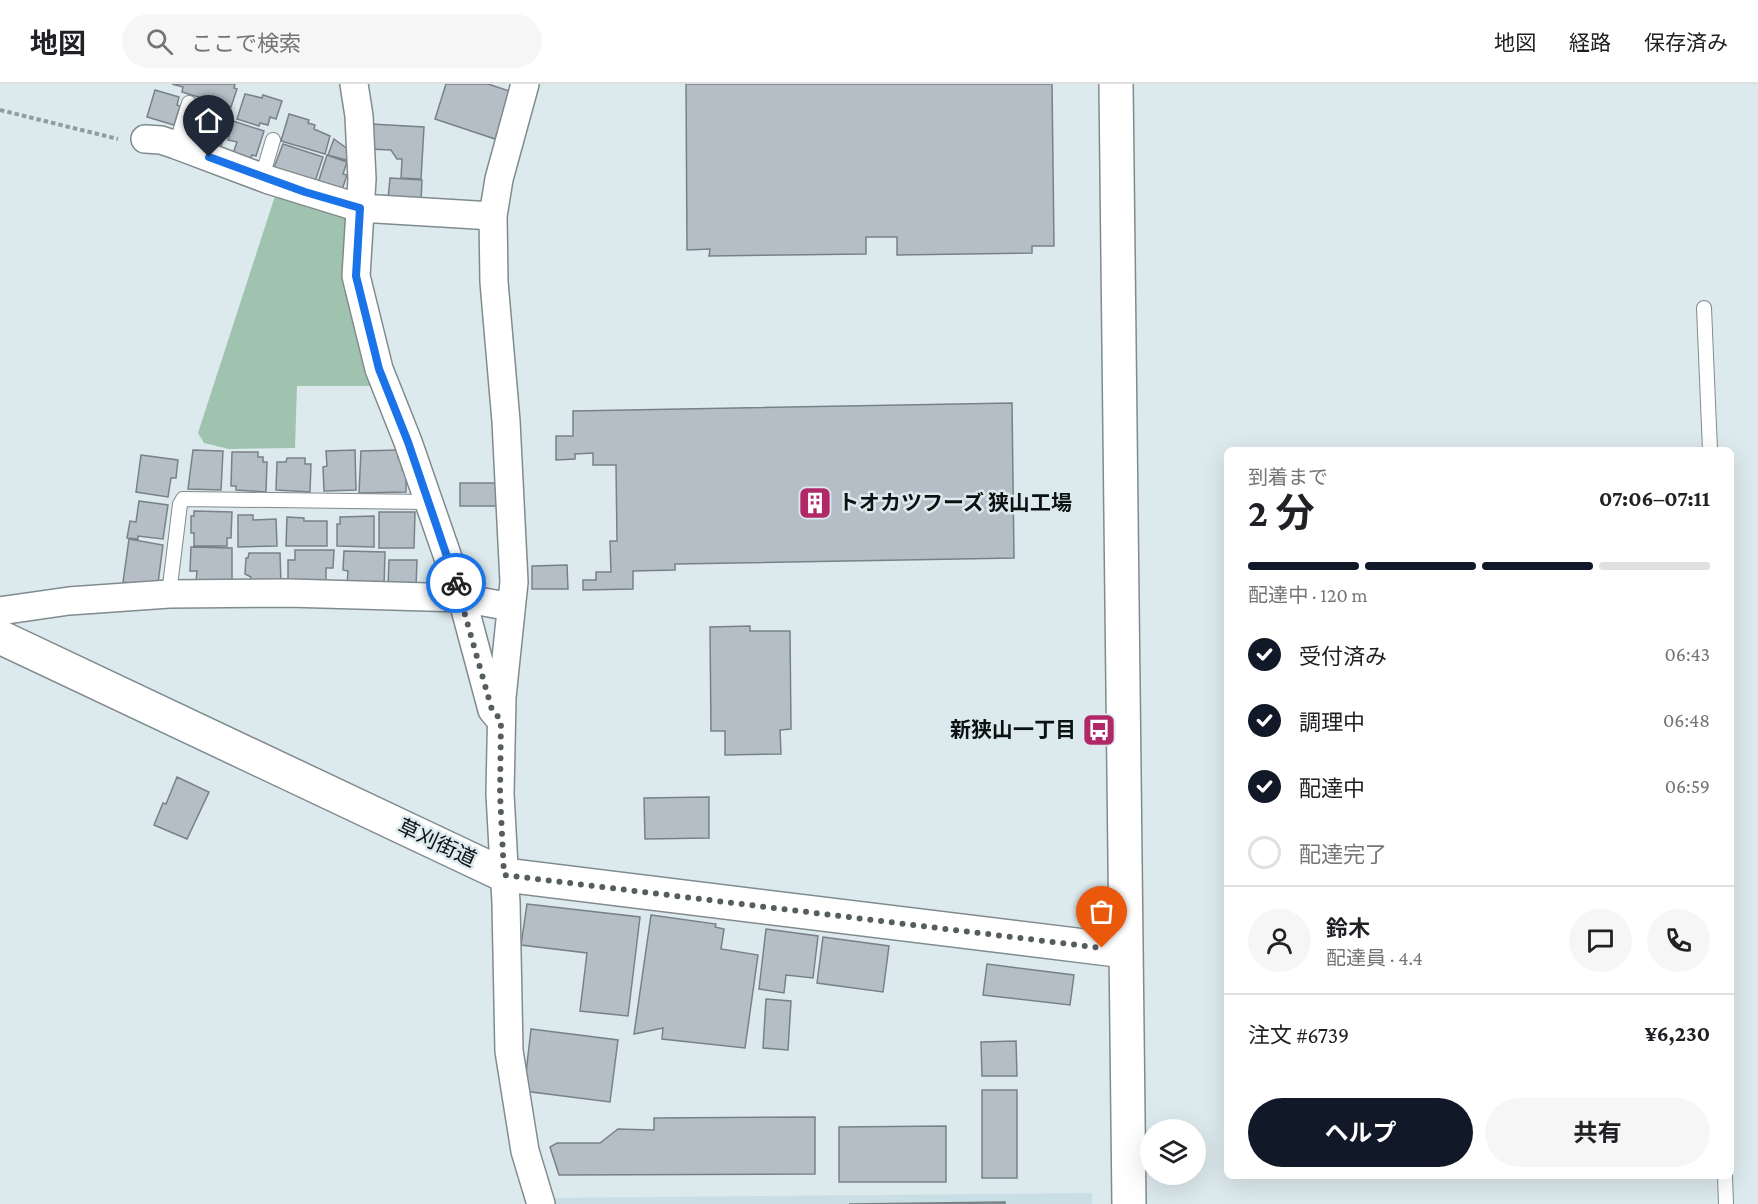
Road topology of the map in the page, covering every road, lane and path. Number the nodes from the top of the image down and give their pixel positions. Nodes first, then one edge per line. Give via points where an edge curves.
1 (354, 84) edge
2 (525, 84) edge
3 (1116, 84) edge
4 (189, 103) dead end
5 (0, 110) edge
6 (146, 139) joint
7 (273, 140) dead end
8 (176, 145) junction
9 (262, 177) junction
10 (360, 208) junction
11 (493, 216) junction
12 (1704, 308) dead end
13 (1710, 447) edge
14 (428, 502) junction
15 (169, 594) junction
16 (462, 598) junction
17 (511, 607) junction
18 (0, 611) edge
19 (0, 637) edge
20 (501, 720) junction
21 (504, 875) junction
22 (1125, 951) junction
23 (1725, 1179) edge
24 (541, 1204) edge
25 (1129, 1204) edge
26 (1726, 1204) edge

1 - 10 street via 359,116
2 - 11 street
3 - 22 street
4 - 8 lane
5 - 6 path via 114,140
6 - 8 street
7 - 9 lane
8 - 9 street
9 - 10 street
10 - 11 street
10 - 14 street via 356,276 379,369
11 - 17 street via 494,292 513,530
12 - 13 lane
14 - 15 lane via 183,500
14 - 16 street
15 - 16 street
15 - 18 street via 69,601
16 - 17 street
16 - 20 street via 492,710
17 - 20 street
19 - 21 street, 草刈街道
20 - 21 street
21 - 22 street, 草刈街道
21 - 24 street via 509,1051 525,1151
22 - 25 street
23 - 26 lane

